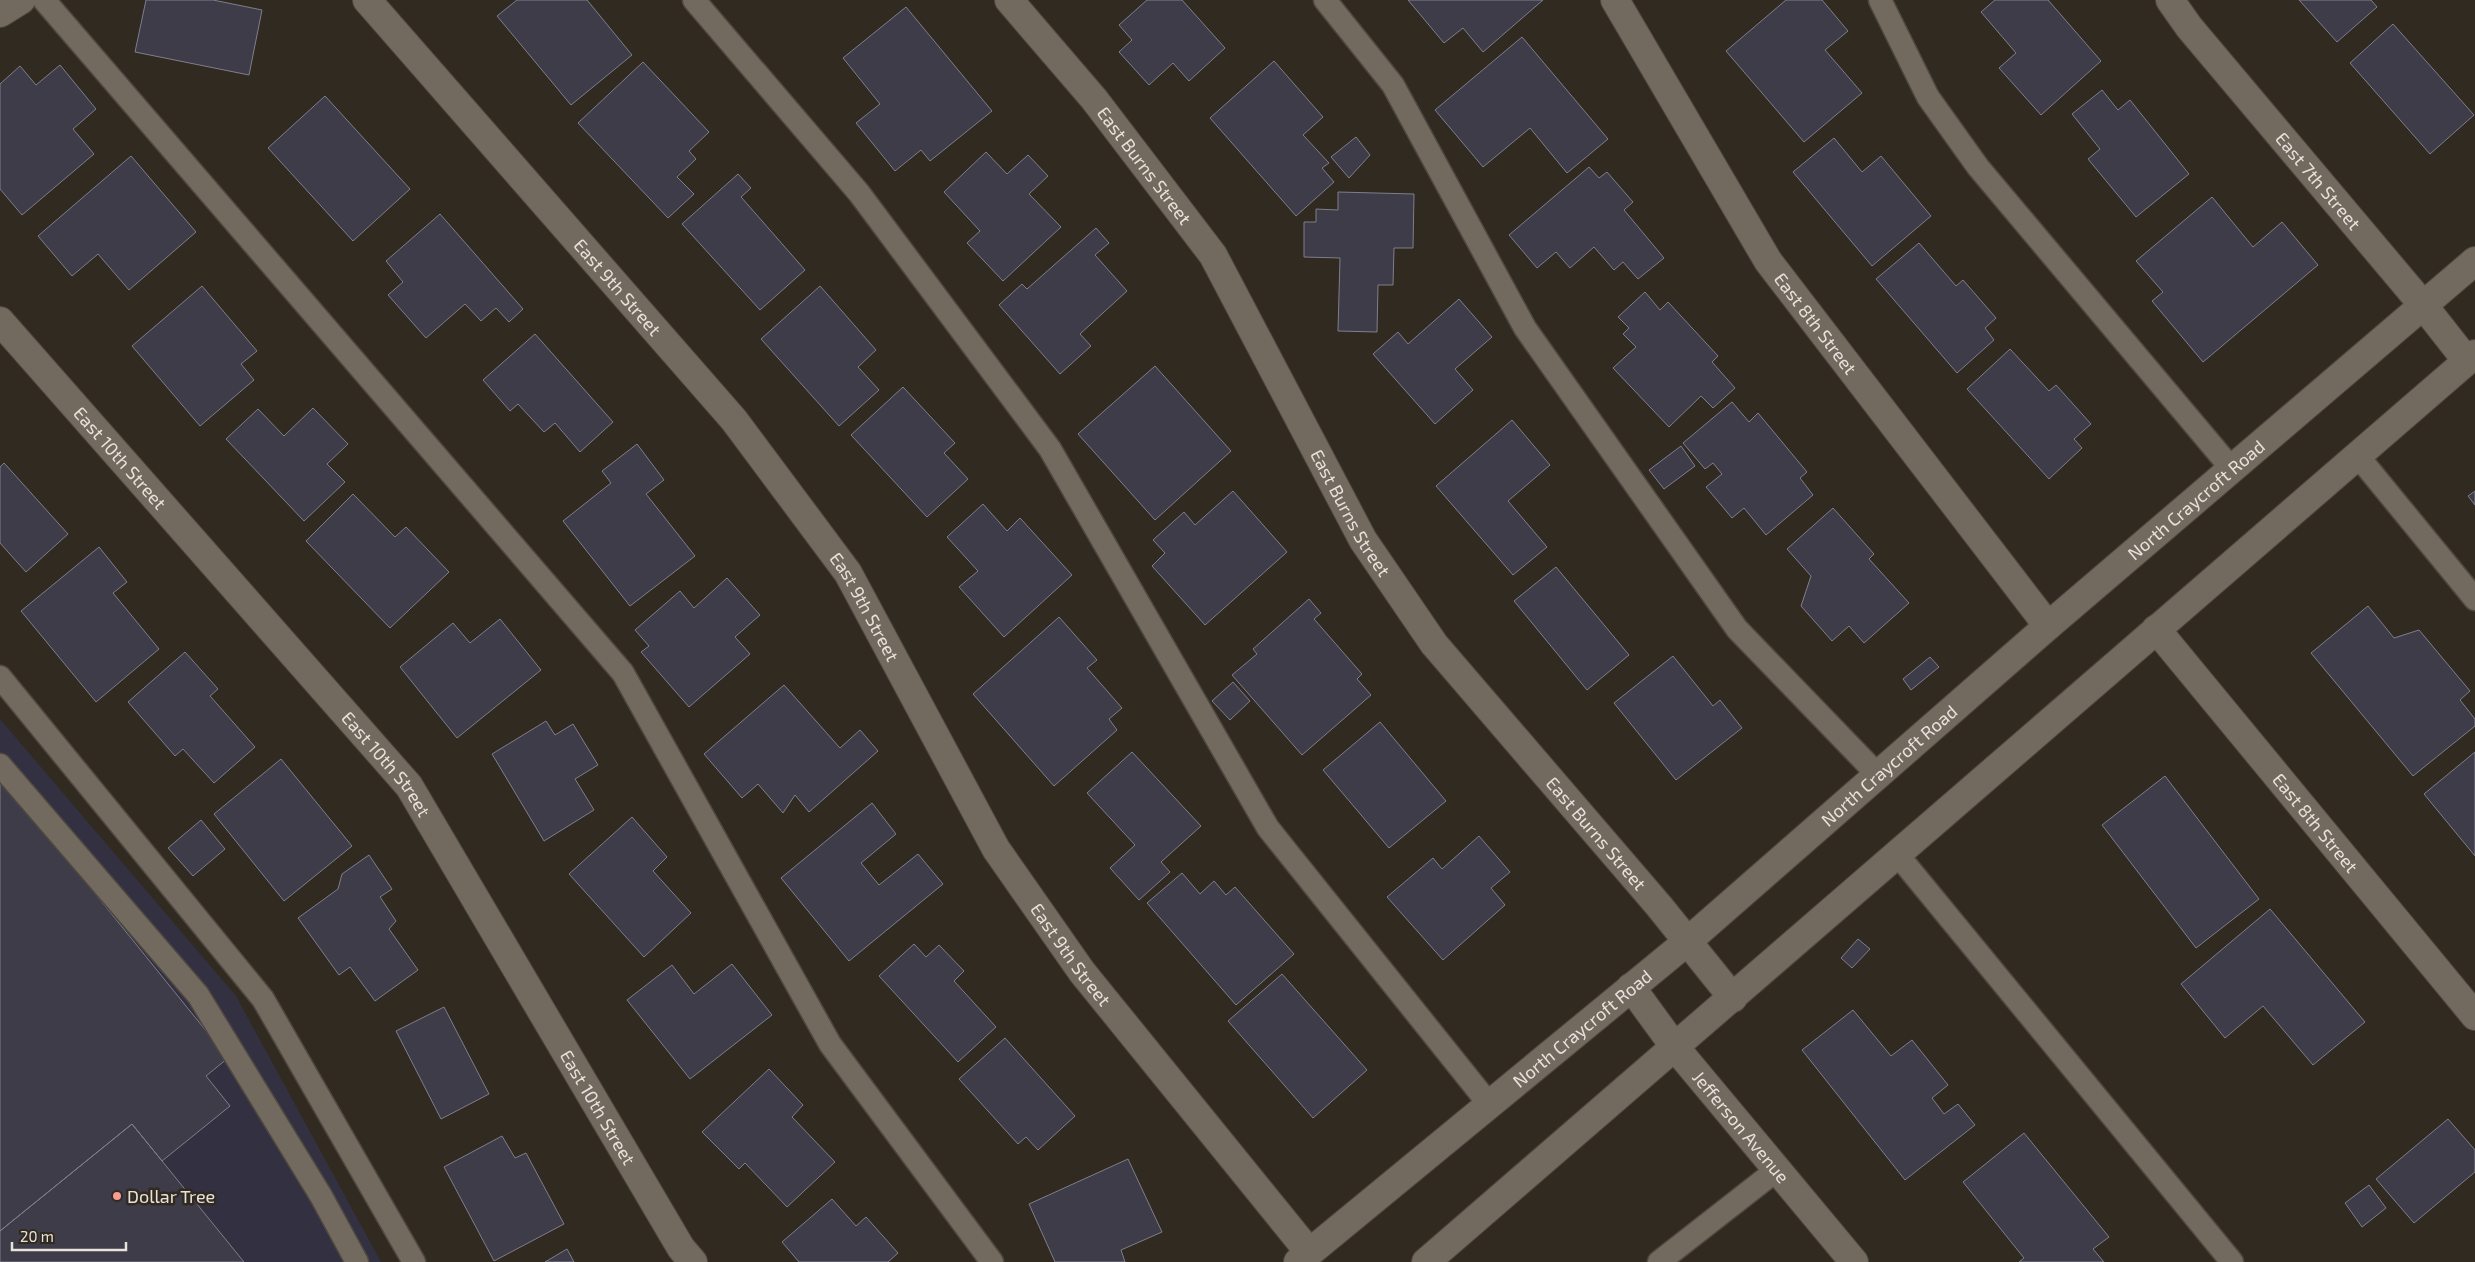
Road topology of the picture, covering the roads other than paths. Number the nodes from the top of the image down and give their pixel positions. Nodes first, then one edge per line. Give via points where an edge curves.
1 (21, 0) edge
2 (44, 0) edge
3 (367, 0) edge
4 (694, 0) edge
5 (1009, 0) edge
6 (1325, 0) edge
7 (1615, 0) edge
8 (1880, 0) edge
9 (2170, 0) edge
10 (0, 13) edge
11 (2475, 260) edge
12 (2423, 305) junction
13 (0, 321) edge
14 (2471, 357) edge
15 (2357, 455) junction
16 (2231, 468) junction
17 (2475, 598) edge
18 (2048, 626) junction
19 (2156, 629) junction
20 (0, 677) edge
21 (0, 765) edge
22 (1878, 775) junction
23 (1898, 854) junction
24 (1688, 941) junction
25 (1631, 987) junction
26 (1733, 998) junction
27 (2475, 1016) edge
28 (1674, 1046) junction
29 (1489, 1104) junction
30 (1778, 1169) junction
31 (1304, 1257) edge
32 (1433, 1260) edge
33 (357, 1262) edge
34 (414, 1262) edge
35 (693, 1262) edge
36 (992, 1262) edge
37 (1659, 1262) edge
38 (1854, 1262) edge
39 (2232, 1262) edge

1 - 10 street
2 - 36 lane via 622,674 830,1044
3 - 31 street, East 9th Street via 740,428 848,573 996,849 1082,972
4 - 29 lane via 859,193 1050,449 1268,828
5 - 24 street, East Burns Street via 1094,99 1213,255 1363,540 1434,644
6 - 22 lane via 1393,85 1525,328 1737,629
7 - 18 street, East 8th Street via 1768,261
8 - 16 lane via 1928,97 1978,167
9 - 12 street, East 7th Street via 2189,27
11 - 12 street, North Craycroft Road
12 - 14 street, East 7th Street
12 - 16 street, North Craycroft Road
13 - 35 street, East 10th Street via 409,786 676,1239
14 - 15 street
15 - 17 lane
15 - 19 street
16 - 18 street, North Craycroft Road
18 - 22 street, North Craycroft Road
19 - 23 street
19 - 27 street, East 8th Street
20 - 34 lane via 264,999
21 - 33 lane via 198,995 322,1196
22 - 24 street, North Craycroft Road
23 - 26 street
23 - 39 lane
24 - 25 street, North Craycroft Road
24 - 26 street, East Burns Street
25 - 28 street, Jefferson Avenue
25 - 29 street, North Craycroft Road
26 - 28 street
28 - 30 street, Jefferson Avenue
28 - 32 street
29 - 31 street, North Craycroft Road
30 - 37 lane
30 - 38 street, Jefferson Avenue

